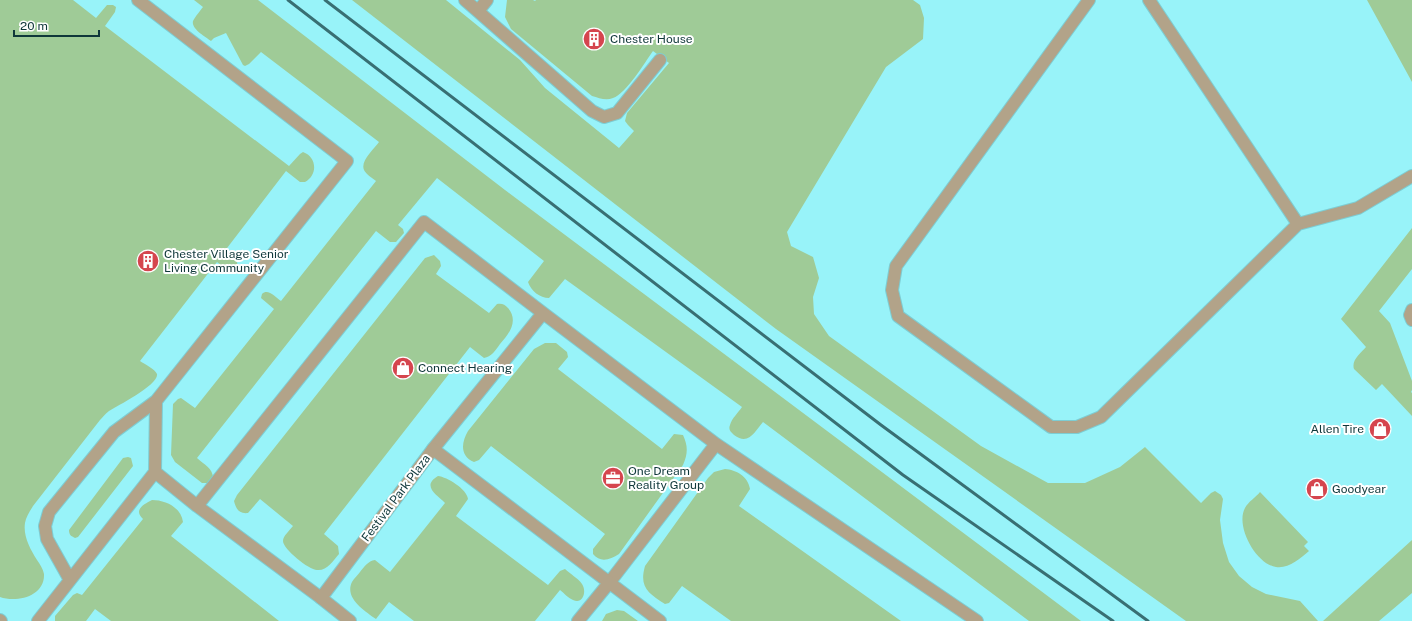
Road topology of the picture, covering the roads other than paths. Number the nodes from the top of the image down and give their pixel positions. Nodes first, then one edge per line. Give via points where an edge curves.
1 (138, 0) edge
2 (465, 0) edge
3 (487, 0) edge
4 (1089, 0) edge
5 (1150, 0) edge
6 (478, 11) junction
7 (660, 60) dead end
8 (1412, 176) edge
9 (1298, 224) junction
10 (1412, 310) edge
11 (543, 313) junction
12 (1412, 320) edge
13 (156, 401) junction
14 (716, 444) junction
15 (434, 449) junction
16 (155, 472) junction
17 (197, 506) junction
18 (70, 580) junction
19 (609, 583) junction
20 (321, 598) junction
21 (38, 621) edge
22 (350, 621) edge
23 (578, 621) edge
24 (660, 621) edge
25 (977, 621) edge

1 - 13 street via 347,161
2 - 6 street
3 - 6 street
4 - 9 street via 896,266 892,290 898,316 1051,427 1077,427 1101,417
5 - 9 street
6 - 7 street via 592,111 604,117 617,113
8 - 9 street via 1358,208
10 - 12 street
11 - 14 street
11 - 15 street
11 - 17 street via 424,222
13 - 16 street
13 - 18 street via 114,432 49,512 45,526 47,539
14 - 19 street
14 - 25 street
15 - 19 street, Festival Park Plaza
15 - 20 street, Festival Park Plaza
16 - 17 street
16 - 18 street
17 - 20 street
18 - 21 street
19 - 23 street
19 - 24 street, Festival Park Plaza
20 - 22 street

